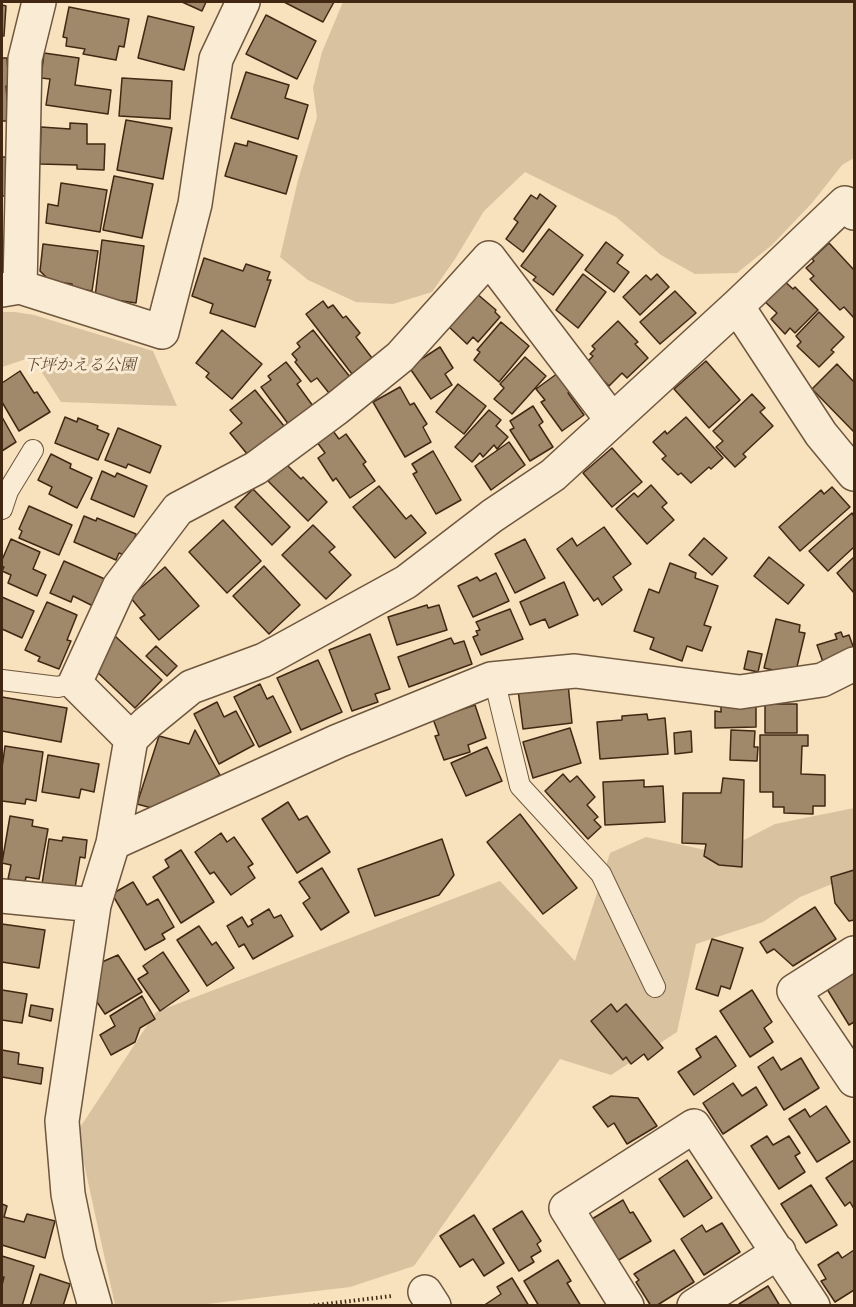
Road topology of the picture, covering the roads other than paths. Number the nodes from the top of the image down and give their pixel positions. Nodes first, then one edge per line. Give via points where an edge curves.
1 (39, 2) edge
2 (243, 2) edge
3 (855, 213) edge
4 (11, 288) edge
5 (737, 306) junction
6 (612, 420) junction
7 (33, 450) dead end
8 (855, 474) edge
9 (2, 509) edge
10 (855, 664) edge
11 (494, 679) junction
12 (2, 680) edge
13 (75, 683) junction
14 (131, 739) junction
15 (113, 843) junction
16 (2, 896) edge
17 (94, 905) junction
18 (855, 952) edge
19 (655, 987) dead end
20 (855, 1080) edge
21 (779, 1252) junction
22 (95, 1305) edge
23 (627, 1305) edge
24 (694, 1305) edge
25 (813, 1305) edge

1 - 4 street via 25,59
2 - 4 street via 216,59 195,204 162,332
3 - 5 street via 845,203
5 - 6 street
5 - 8 street via 821,434
6 - 13 street via 489,258 400,357 337,408 256,468 178,508 118,587
6 - 14 street via 553,475 406,582 264,660 191,687
7 - 9 lane via 8,491
10 - 11 street via 822,680 740,692 575,671
11 - 15 street via 338,741
11 - 19 lane via 520,786 601,874
12 - 13 lane via 58,687
13 - 14 street
14 - 15 street
15 - 17 street
16 - 17 street
17 - 22 street via 62,1121 68,1194
18 - 20 street via 794,991
21 - 23 street via 694,1125 566,1208
21 - 24 street
21 - 25 street

